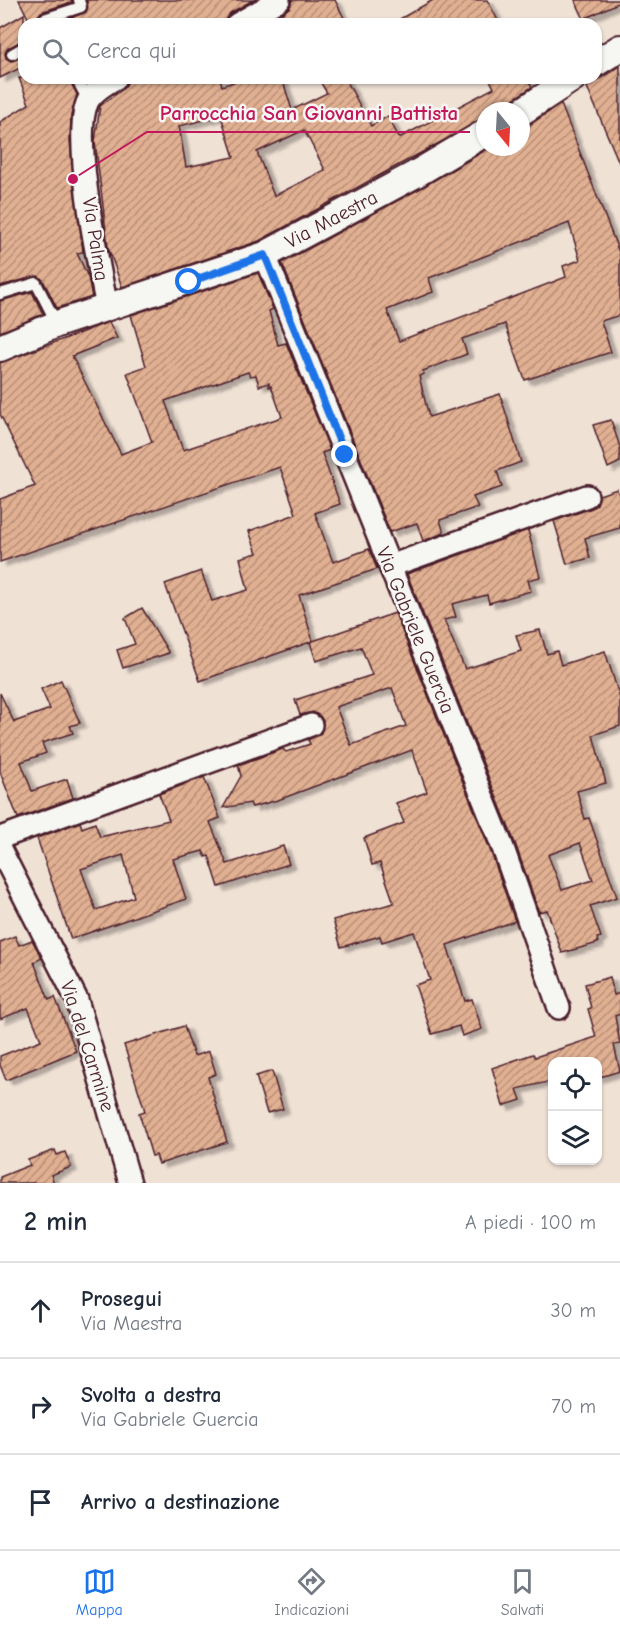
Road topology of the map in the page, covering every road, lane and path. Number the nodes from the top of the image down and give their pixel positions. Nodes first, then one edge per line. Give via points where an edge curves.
1 (79, 0) edge
2 (279, 0) edge
3 (47, 18) edge
4 (248, 18) edge
5 (620, 48) edge
6 (18, 50) edge
7 (12, 54) dead end
8 (602, 59) edge
9 (79, 84) edge
10 (109, 84) edge
11 (564, 84) edge
12 (88, 100) junction
13 (530, 106) edge
14 (476, 138) edge
15 (265, 255) junction
16 (0, 294) edge
17 (107, 307) junction
18 (57, 324) junction
19 (0, 348) edge
20 (587, 496) dead end
21 (390, 566) junction
22 (311, 725) dead end
23 (0, 838) edge
24 (0, 849) edge
25 (559, 1008) dead end
26 (130, 1183) edge

1 - 3 lane via 81,7
2 - 4 street
5 - 8 street
6 - 7 lane
9 - 12 lane
10 - 12 street
11 - 13 street
12 - 17 street, Via Palma via 84,162 94,246
14 - 15 street, Via Maestra
15 - 17 street, Via Maestra
15 - 21 street, Via Gabriele Guercia
16 - 18 lane via 36,284
17 - 18 street, Via Maestra
18 - 19 street, Via Maestra
20 - 21 street
21 - 25 street, Via Gabriele Guercia via 503,848
22 - 23 street
24 - 26 street, Via del Carmine via 77,1000

